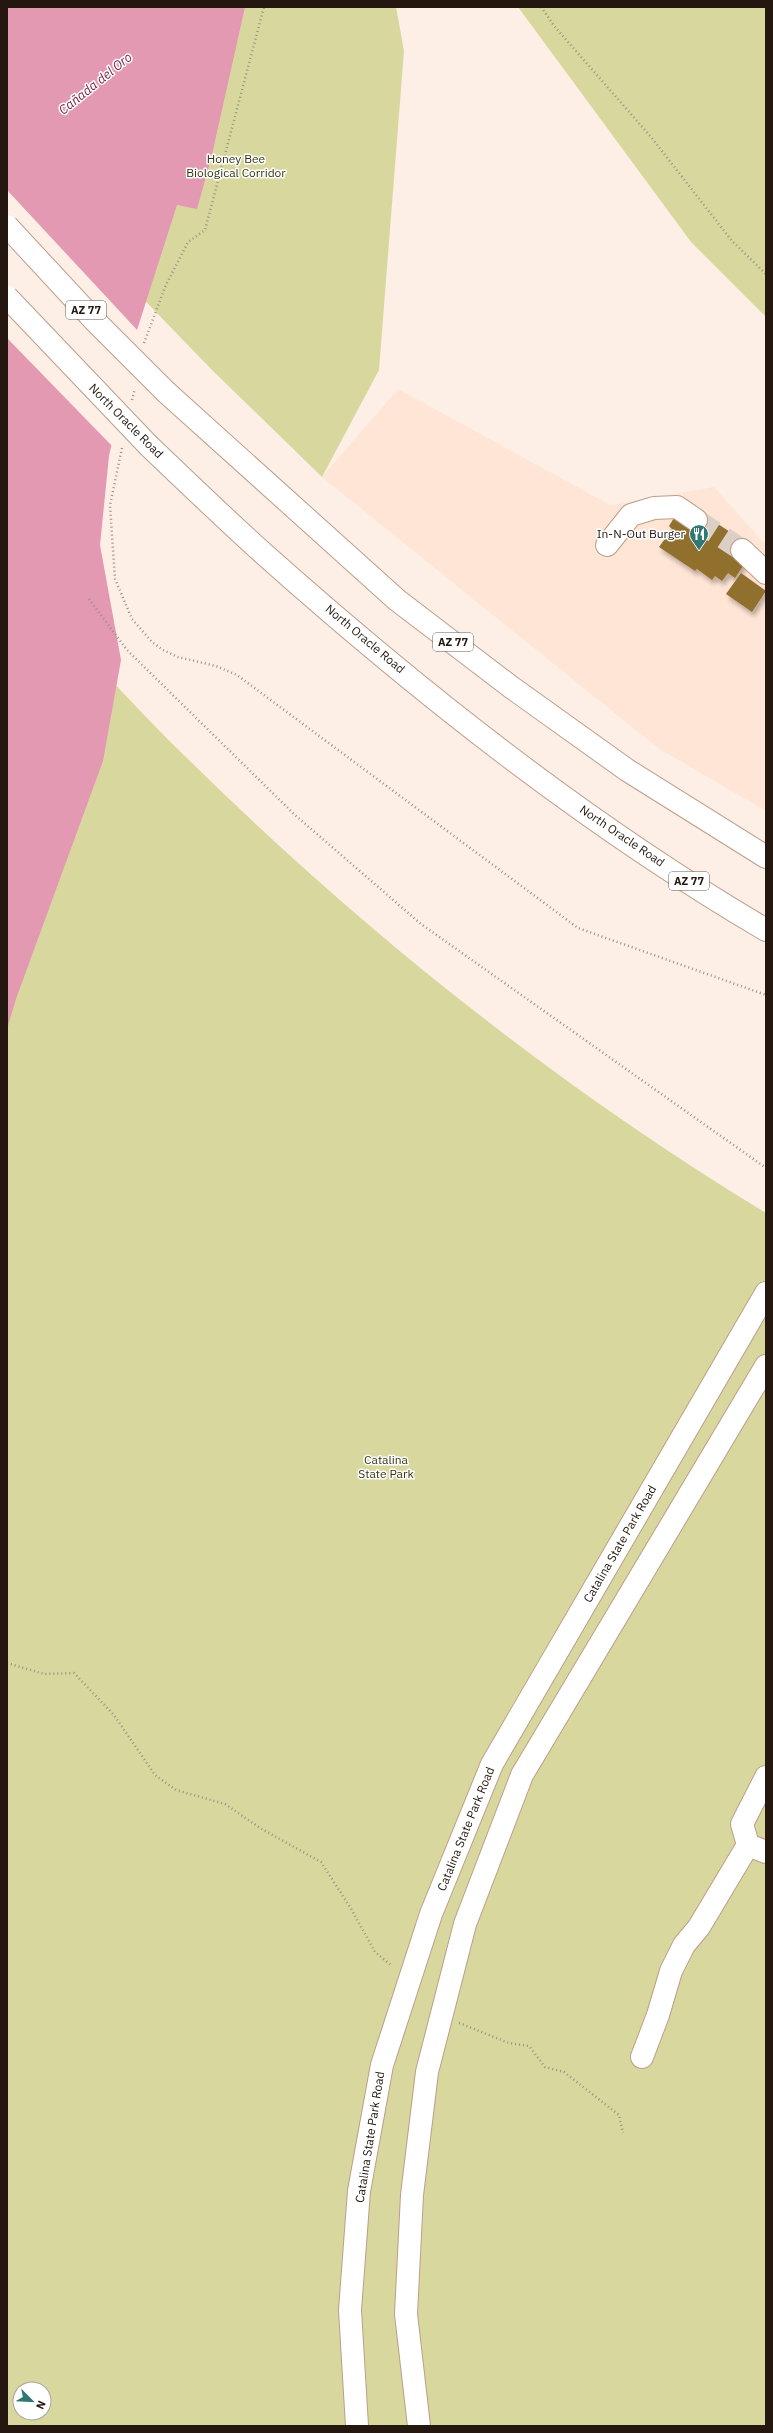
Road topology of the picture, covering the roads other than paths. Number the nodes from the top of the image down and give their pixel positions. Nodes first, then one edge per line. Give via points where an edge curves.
1 (7, 226) edge
2 (7, 297) edge
3 (696, 520) tunnel mouth
4 (607, 546) dead end
5 (742, 550) tunnel mouth
6 (766, 573) edge
7 (766, 857) edge
8 (766, 930) edge
9 (766, 1293) edge
10 (766, 1366) edge
11 (766, 1778) edge
12 (757, 1848) edge
13 (642, 2057) dead end
14 (357, 2426) edge
15 (419, 2426) edge

1 - 7 main road, AZ 77, bridge via 166,392 397,600 511,687 628,770
2 - 8 main road, North Oracle Road / AZ 77, bridge via 149,446 264,554 387,659 477,731 612,831
3 - 4 main road via 677,507 654,508 631,515
5 - 6 main road
9 - 14 main road, Catalina State Park Road via 492,1764 431,1914 382,2065 359,2191 350,2310
10 - 15 main road via 522,1775 465,1924 427,2072 412,2195 406,2314
11 - 12 main road via 742,1824
12 - 13 main road via 684,1944 671,1971 658,2016

